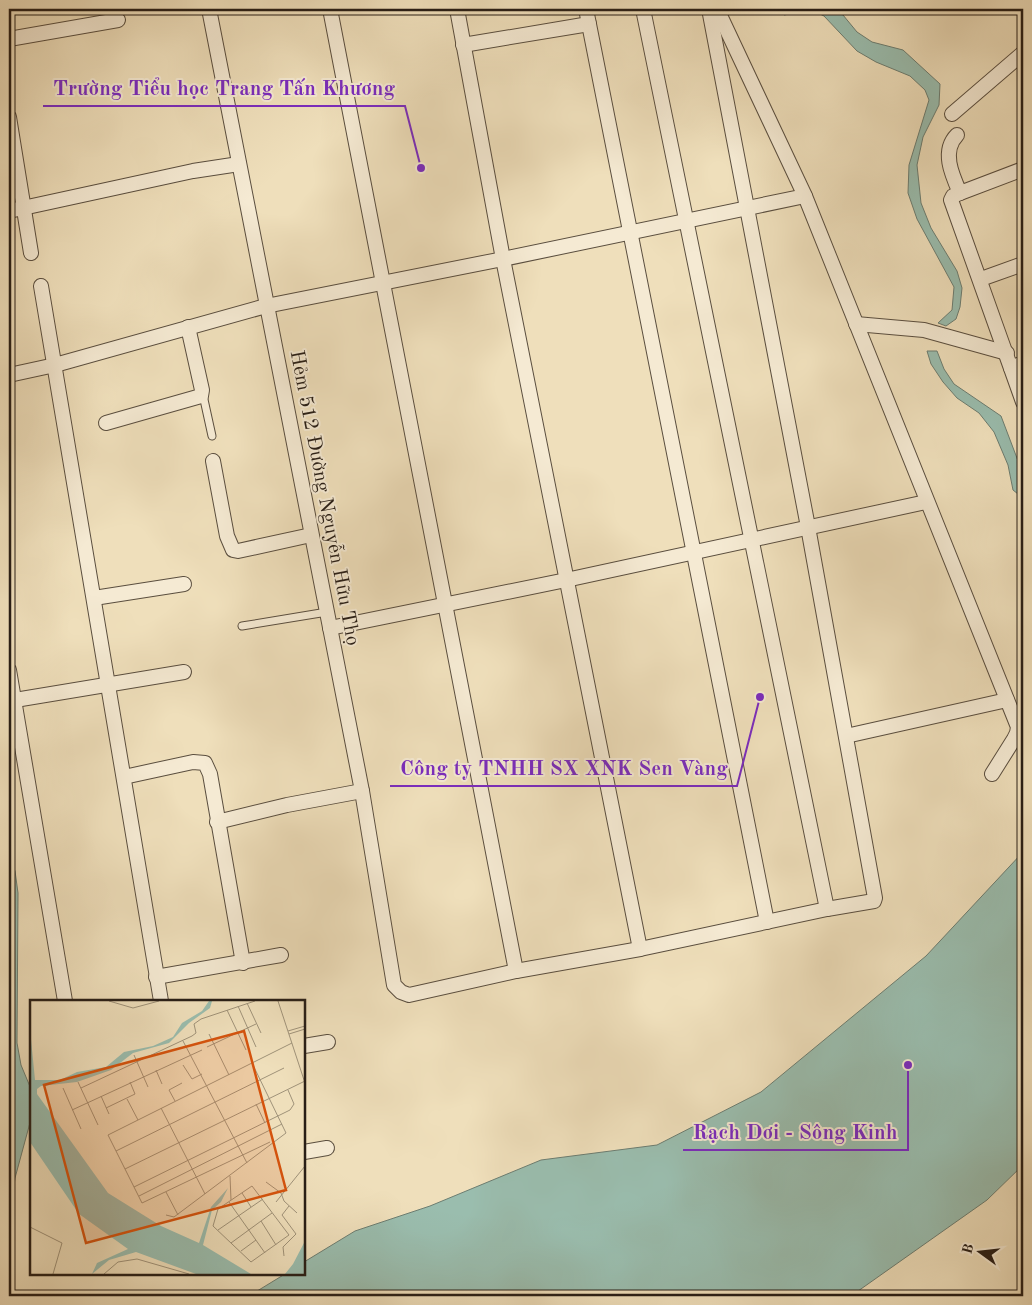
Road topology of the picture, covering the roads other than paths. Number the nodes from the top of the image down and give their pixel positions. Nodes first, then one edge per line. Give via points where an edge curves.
1 (209, 9) edge
2 (330, 9) edge
3 (456, 9) edge
4 (586, 9) edge
5 (643, 9) edge
6 (709, 9) edge
7 (717, 9) edge
8 (118, 20) dead end
9 (588, 24) junction
10 (9, 39) edge
11 (463, 45) junction
12 (1023, 53) edge
13 (952, 114) dead end
14 (9, 117) edge
15 (957, 135) dead end
16 (239, 164) junction
17 (1023, 169) edge
18 (960, 192) junction
19 (805, 196) junction
20 (747, 208) junction
21 (24, 209) junction
22 (9, 211) edge
23 (686, 221) junction
24 (630, 233) junction
25 (31, 253) dead end
26 (503, 259) junction
27 (1023, 264) edge
28 (981, 279) junction
29 (382, 283) junction
30 (41, 286) dead end
31 (266, 306) junction
32 (856, 324) junction
33 (188, 328) junction
34 (1007, 353) junction
35 (55, 365) junction
36 (1017, 366) edge
37 (9, 375) edge
38 (202, 394) junction
39 (1023, 402) edge
40 (106, 423) dead end
41 (212, 436) dead end
42 (212, 462) dead end
43 (926, 502) junction
44 (808, 527) junction
45 (312, 535) junction
46 (751, 540) junction
47 (694, 552) junction
48 (566, 580) junction
49 (184, 584) dead end
50 (94, 598) junction
51 (444, 605) junction
52 (327, 612) junction
53 (242, 626) dead end
54 (330, 628) junction
55 (9, 670) edge
56 (184, 672) dead end
57 (109, 684) junction
58 (1007, 700) junction
59 (11, 701) edge
60 (846, 736) junction
61 (992, 774) dead end
62 (124, 777) junction
63 (362, 791) junction
64 (217, 822) junction
65 (827, 909) junction
66 (767, 922) junction
67 (640, 948) junction
68 (281, 955) dead end
69 (243, 962) junction
70 (516, 971) junction
71 (156, 977) junction
72 (65, 1000) edge
73 (161, 1000) edge
74 (328, 1042) dead end
75 (305, 1046) edge
76 (327, 1148) dead end
77 (305, 1152) edge

1 - 16 street, Hẻm 512 Đường Nguyễn Hữu Thọ
2 - 29 street
3 - 11 street
4 - 9 street
5 - 23 street
6 - 20 street
7 - 19 street
8 - 10 street
9 - 11 street
9 - 24 street
11 - 26 street
12 - 13 street
14 - 21 street
15 - 18 street via 949,150 949,162
16 - 21 street
16 - 31 street, Hẻm 512 Đường Nguyễn Hữu Thọ
17 - 18 street
18 - 28 street via 953,196 952,202
19 - 20 street
19 - 32 street
20 - 23 street
20 - 44 street
21 - 22 street
21 - 25 street
23 - 24 street
23 - 46 street
24 - 26 street
24 - 47 street
26 - 29 street
26 - 48 street
27 - 28 street
28 - 34 street
29 - 31 street
29 - 51 street
30 - 35 street
31 - 33 street
31 - 45 street, Hẻm 512 Đường Nguyễn Hữu Thọ
32 - 34 street via 924,330
32 - 43 street
33 - 35 street
33 - 38 street
34 - 36 street
35 - 37 street
35 - 50 street
36 - 39 street
38 - 40 street
38 - 41 lane
42 - 45 street via 227,536 233,550
43 - 44 street
43 - 58 street
44 - 46 street
44 - 60 street
45 - 52 street, Hẻm 512 Đường Nguyễn Hữu Thọ
46 - 47 street
46 - 65 street
47 - 48 street
47 - 66 street
48 - 51 street
48 - 67 street
49 - 50 street
50 - 57 street
51 - 54 street
51 - 70 street
52 - 53 lane
52 - 54 street, Hẻm 512 Đường Nguyễn Hữu Thọ
54 - 63 street, Hẻm 512 Đường Nguyễn Hữu Thọ
55 - 59 street
56 - 57 street
57 - 59 street
57 - 62 street
58 - 60 street
58 - 61 street via 1018,727 1017,733
59 - 72 street
60 - 65 street via 876,898
62 - 64 street via 193,762 205,763 210,774
62 - 71 street
63 - 64 street
63 - 70 street, Hẻm 512 Đường Nguyễn Hữu Thọ via 394,985 409,995
64 - 69 street
65 - 66 street
66 - 67 street
67 - 70 street
68 - 69 street
69 - 71 street
71 - 73 street
74 - 75 street
76 - 77 street

